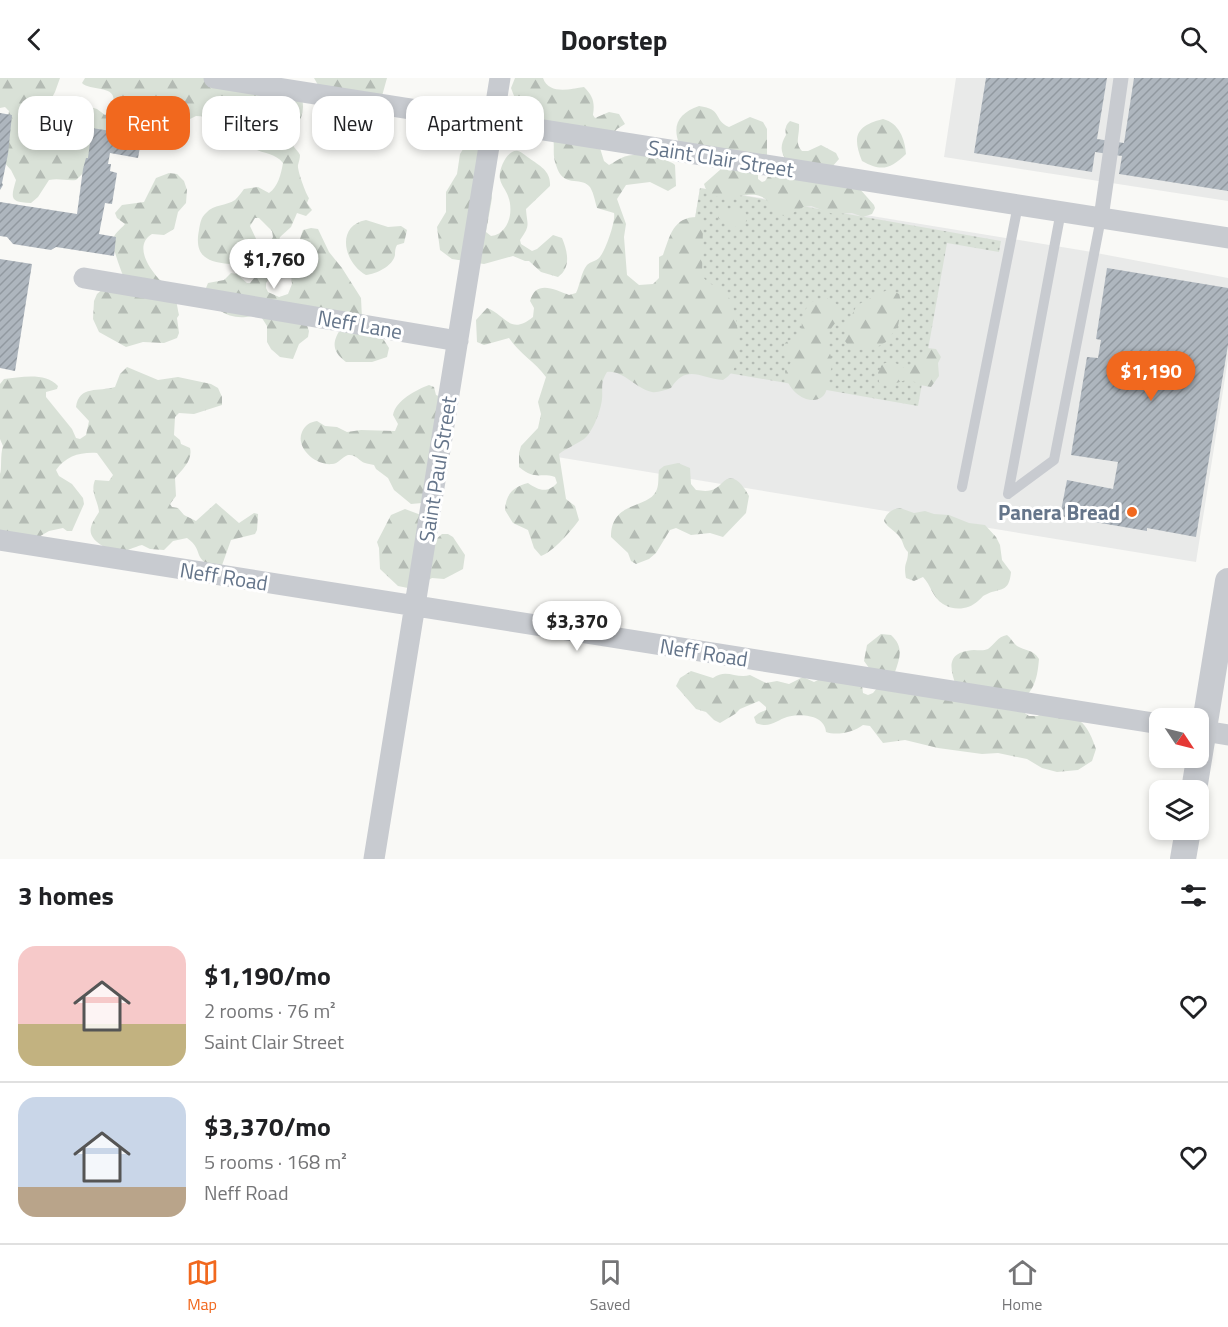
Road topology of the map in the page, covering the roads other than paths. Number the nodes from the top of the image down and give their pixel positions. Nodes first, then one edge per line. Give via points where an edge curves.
1 (214, 78) edge
2 (500, 78) edge
3 (1121, 78) edge
4 (497, 96) edge
5 (406, 108) edge
6 (544, 130) edge
7 (489, 150) edge
8 (1018, 204) junction
9 (1061, 211) junction
10 (1101, 218) junction
11 (1228, 238) edge
12 (84, 278) dead end
13 (458, 341) junction
14 (962, 487) dead end
15 (0, 540) edge
16 (1228, 581) edge
17 (415, 606) junction
18 (1149, 722) edge
19 (1210, 732) edge
20 (1197, 780) edge
21 (1187, 840) edge
22 (374, 859) edge
23 (1184, 859) edge

1 - 5 street, Saint Clair Street
2 - 4 street, Saint Paul Street
3 - 10 street
6 - 8 street, Saint Clair Street
7 - 13 street, Saint Paul Street
8 - 9 street, Saint Clair Street
8 - 14 lane
9 - 10 street, Saint Clair Street
9 - 10 lane via 1008,495 1054,460
10 - 11 street, Saint Clair Street
12 - 13 street, Neff Lane
13 - 17 street, Saint Paul Street
15 - 17 street, Neff Road
16 - 19 street
17 - 18 street, Neff Road
17 - 22 street, Saint Paul Street
19 - 20 street
21 - 23 street

